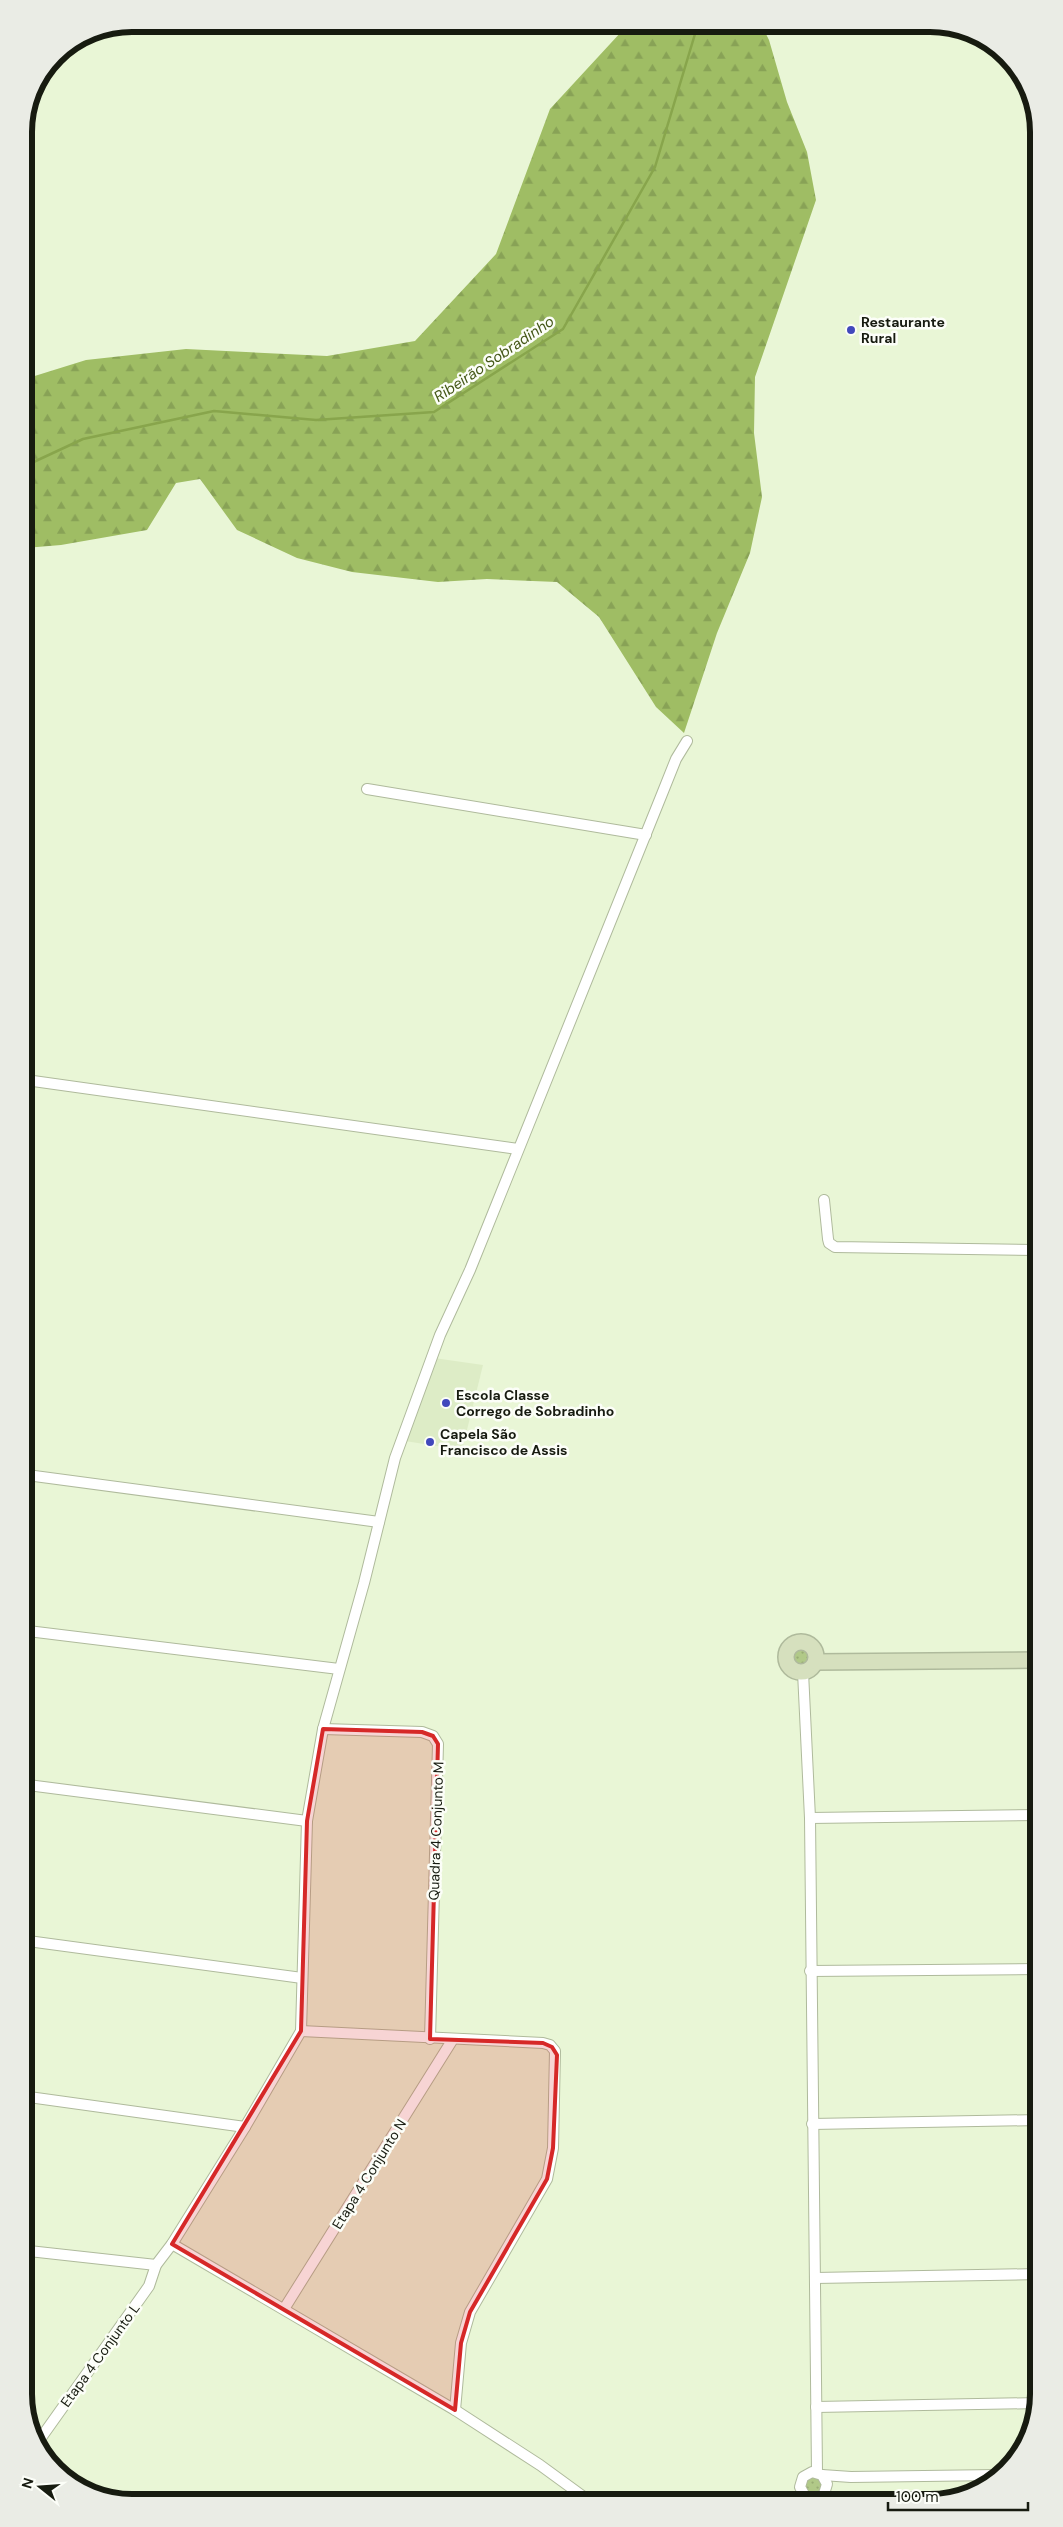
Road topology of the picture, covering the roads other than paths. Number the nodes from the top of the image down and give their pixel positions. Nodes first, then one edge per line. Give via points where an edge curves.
1 (687, 742) dead end
2 (367, 789) dead end
3 (646, 835) junction
4 (33, 1081) edge
5 (518, 1148) junction
6 (824, 1200) dead end
7 (1030, 1250) edge
8 (32, 1476) edge
9 (379, 1522) junction
10 (32, 1631) edge
11 (1030, 1660) edge
12 (816, 1662) junction
13 (339, 1669) junction
14 (803, 1672) junction
15 (323, 1729) junction
16 (32, 1786) edge
17 (1030, 1815) edge
18 (810, 1818) junction
19 (307, 1821) junction
20 (32, 1942) edge
21 (1030, 1969) edge
22 (810, 1971) junction
23 (302, 1978) junction
24 (301, 2031) junction
25 (430, 2039) junction
26 (454, 2039) junction
27 (32, 2096) edge
28 (1030, 2120) edge
29 (812, 2124) junction
30 (245, 2127) junction
31 (172, 2244) junction
32 (32, 2251) edge
33 (156, 2265) junction
34 (1030, 2274) edge
35 (815, 2278) junction
36 (284, 2309) junction
37 (1030, 2403) edge
38 (816, 2407) junction
39 (455, 2410) junction
40 (42, 2437) edge
41 (819, 2473) junction
42 (990, 2475) edge
43 (851, 2477) junction
44 (580, 2494) edge
45 (810, 2494) edge
46 (817, 2494) edge
47 (820, 2494) edge

1 - 3 street via 676,759
2 - 3 street
3 - 5 street
4 - 5 street
5 - 9 street via 407,1421
6 - 7 street via 828,1239 835,1247
8 - 9 street
9 - 13 street
10 - 13 street
11 - 12 street
12 - 14 street
12 - 14 street via 810,1645 805,1642 793,1644 786,1654 788,1665 792,1670
13 - 15 street
14 - 18 street
15 - 19 street
15 - 25 street, Quadra 4 Conjunto M via 422,1732 433,1736 438,1744
16 - 19 street
17 - 18 street
18 - 22 street
19 - 23 street
20 - 23 street
21 - 22 street
22 - 29 street
23 - 24 street
24 - 25 street
24 - 30 street, Etapa 4 Conjunto L
25 - 26 street
26 - 36 street, Etapa 4 Conjunto N
26 - 39 street via 542,2043 552,2047 556,2055 553,2148 547,2179 470,2312 461,2343
27 - 30 street
28 - 29 street
29 - 35 street
30 - 31 street, Etapa 4 Conjunto L
31 - 33 street, Etapa 4 Conjunto L
31 - 36 street
32 - 33 street
33 - 40 street, Etapa 4 Conjunto L via 153,2280 144,2294
34 - 35 street
35 - 38 street
36 - 39 street
37 - 38 street
38 - 41 street
39 - 44 street
41 - 43 street
41 - 45 street via 807,2473 800,2482 800,2487
41 - 46 street via 825,2479
42 - 43 street
43 - 47 street

